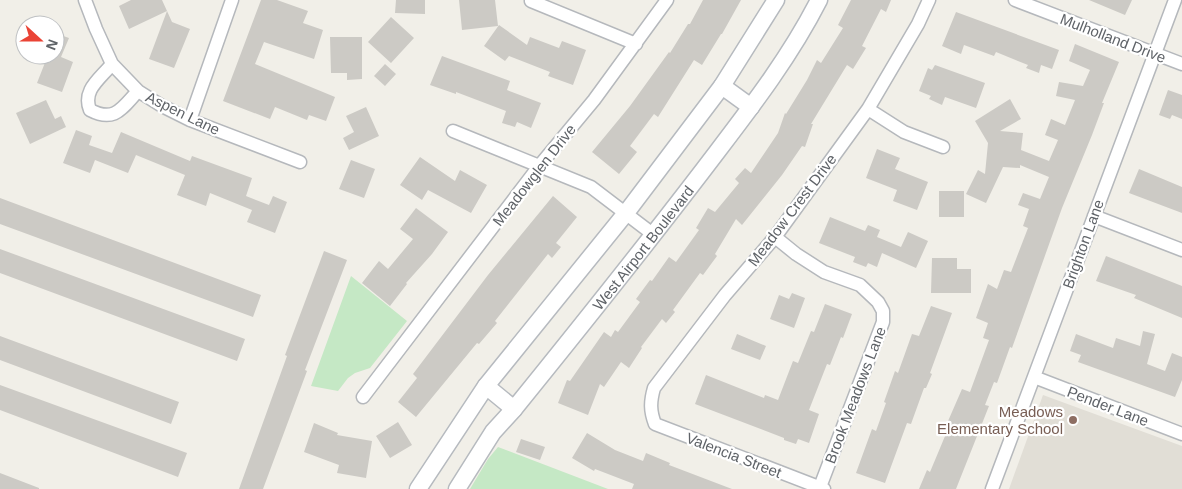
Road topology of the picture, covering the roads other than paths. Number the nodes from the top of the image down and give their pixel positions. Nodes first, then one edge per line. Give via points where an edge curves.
1 (85, 0) edge
2 (232, 0) edge
3 (668, 0) edge
4 (776, 0) edge
5 (819, 0) edge
6 (929, 0) edge
7 (1015, 0) edge
8 (1175, 0) edge
9 (531, 2) dead end
10 (636, 44) junction
11 (1154, 54) junction
12 (112, 64) junction
13 (1182, 64) edge
14 (722, 86) junction
15 (138, 91) junction
16 (752, 107) junction
17 (868, 109) junction
18 (190, 120) junction
19 (453, 131) dead end
20 (943, 147) dead end
21 (300, 162) dead end
22 (540, 165) junction
23 (626, 213) junction
24 (1094, 216) junction
25 (654, 235) junction
26 (775, 237) junction
27 (1182, 250) edge
28 (1034, 377) junction
29 (486, 386) junction
30 (363, 397) dead end
31 (514, 410) junction
32 (651, 414) joint
33 (1182, 434) edge
34 (822, 488) edge
35 (418, 489) edge
36 (457, 489) edge
37 (992, 489) edge

1 - 12 street, Aspen Lane
2 - 18 street
3 - 10 street, Meadowglen Drive
4 - 14 main road
5 - 16 main road, West Airport Boulevard
6 - 17 street, Meadow Crest Drive
7 - 11 street, Mulholland Drive
8 - 11 street, Brighton Lane
9 - 10 street
10 - 22 street, Meadowglen Drive
11 - 13 street, Mulholland Drive
11 - 24 street, Brighton Lane
12 - 15 street, Aspen Lane
12 - 15 street via 90,90 86,100 90,110 110,116
14 - 16 main road
14 - 23 main road
15 - 18 street, Aspen Lane
16 - 25 main road, West Airport Boulevard
17 - 20 street via 904,132
17 - 26 street, Meadow Crest Drive
18 - 21 street, Aspen Lane
19 - 22 street
22 - 23 street via 591,187
22 - 30 street, Meadowglen Drive
23 - 25 street
23 - 29 main road
24 - 27 street
24 - 28 street, Brighton Lane
25 - 31 main road, West Airport Boulevard
26 - 32 street, Meadow Crest Drive via 725,295 654,388 650,400
26 - 34 street, Brook Meadows Lane via 824,272 860,284 883,311 883,322
28 - 33 street, Pender Lane
28 - 37 street, Brighton Lane
29 - 31 main road
29 - 35 main road
31 - 36 main road, West Airport Boulevard via 493,432
32 - 34 street, Valencia Street via 655,424 663,428

